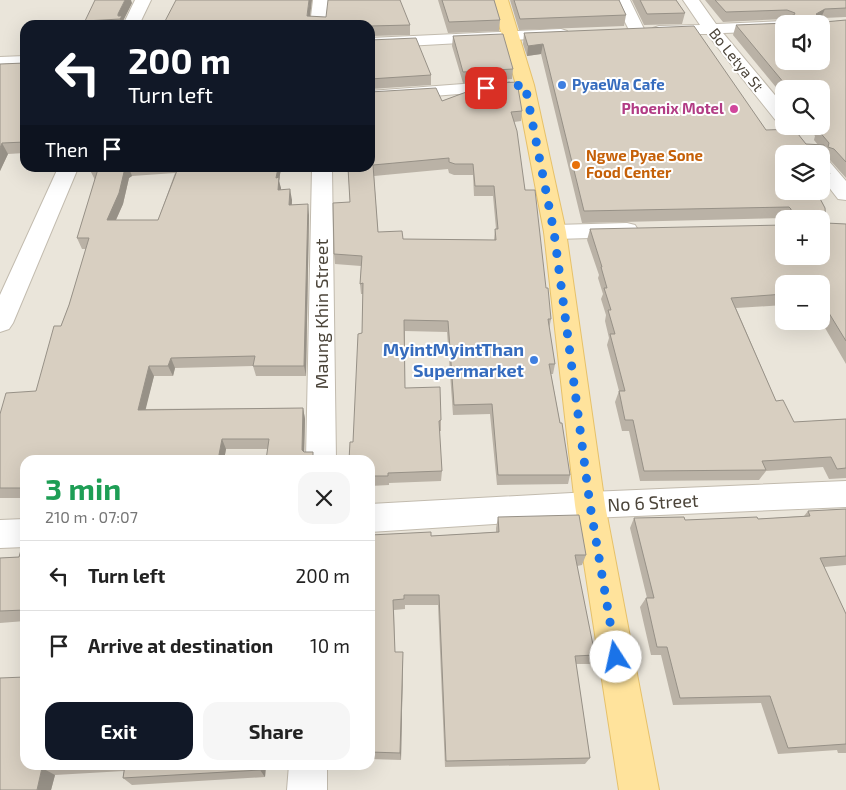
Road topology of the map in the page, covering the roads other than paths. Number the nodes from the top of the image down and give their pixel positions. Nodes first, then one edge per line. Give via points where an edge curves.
1 (143, 0) edge
2 (321, 0) edge
3 (500, 0) edge
4 (622, 0) edge
5 (691, 0) edge
6 (133, 20) edge
7 (319, 20) edge
8 (775, 26) edge
9 (712, 30) junction
10 (618, 32) edge
11 (637, 32) junction
12 (578, 34) edge
13 (510, 36) junction
14 (375, 43) edge
15 (20, 61) edge
16 (0, 62) edge
17 (525, 85) junction
18 (375, 96) edge
19 (798, 136) edge
20 (66, 172) edge
21 (322, 172) edge
22 (830, 175) edge
23 (846, 194) edge
24 (644, 230) edge
25 (554, 232) junction
26 (0, 323) edge
27 (321, 455) edge
28 (846, 494) edge
29 (590, 505) junction
30 (375, 518) edge
31 (20, 532) edge
32 (0, 534) edge
33 (308, 770) edge
34 (307, 790) edge
35 (639, 790) edge

1 - 6 street
2 - 7 street
3 - 13 main road
4 - 11 street
5 - 9 street, Bo Letya St
8 - 9 street
9 - 11 street
9 - 19 street, Bo Letya St
10 - 11 street
12 - 13 street
13 - 14 street
13 - 17 main road
15 - 16 street
17 - 18 street
17 - 25 main road
20 - 26 street
21 - 27 street, Maung Khin Street
22 - 23 street
24 - 25 street
25 - 29 main road
28 - 29 street, No 6 Street
29 - 30 street, No 6 Street
29 - 35 main road
31 - 32 street
33 - 34 street

